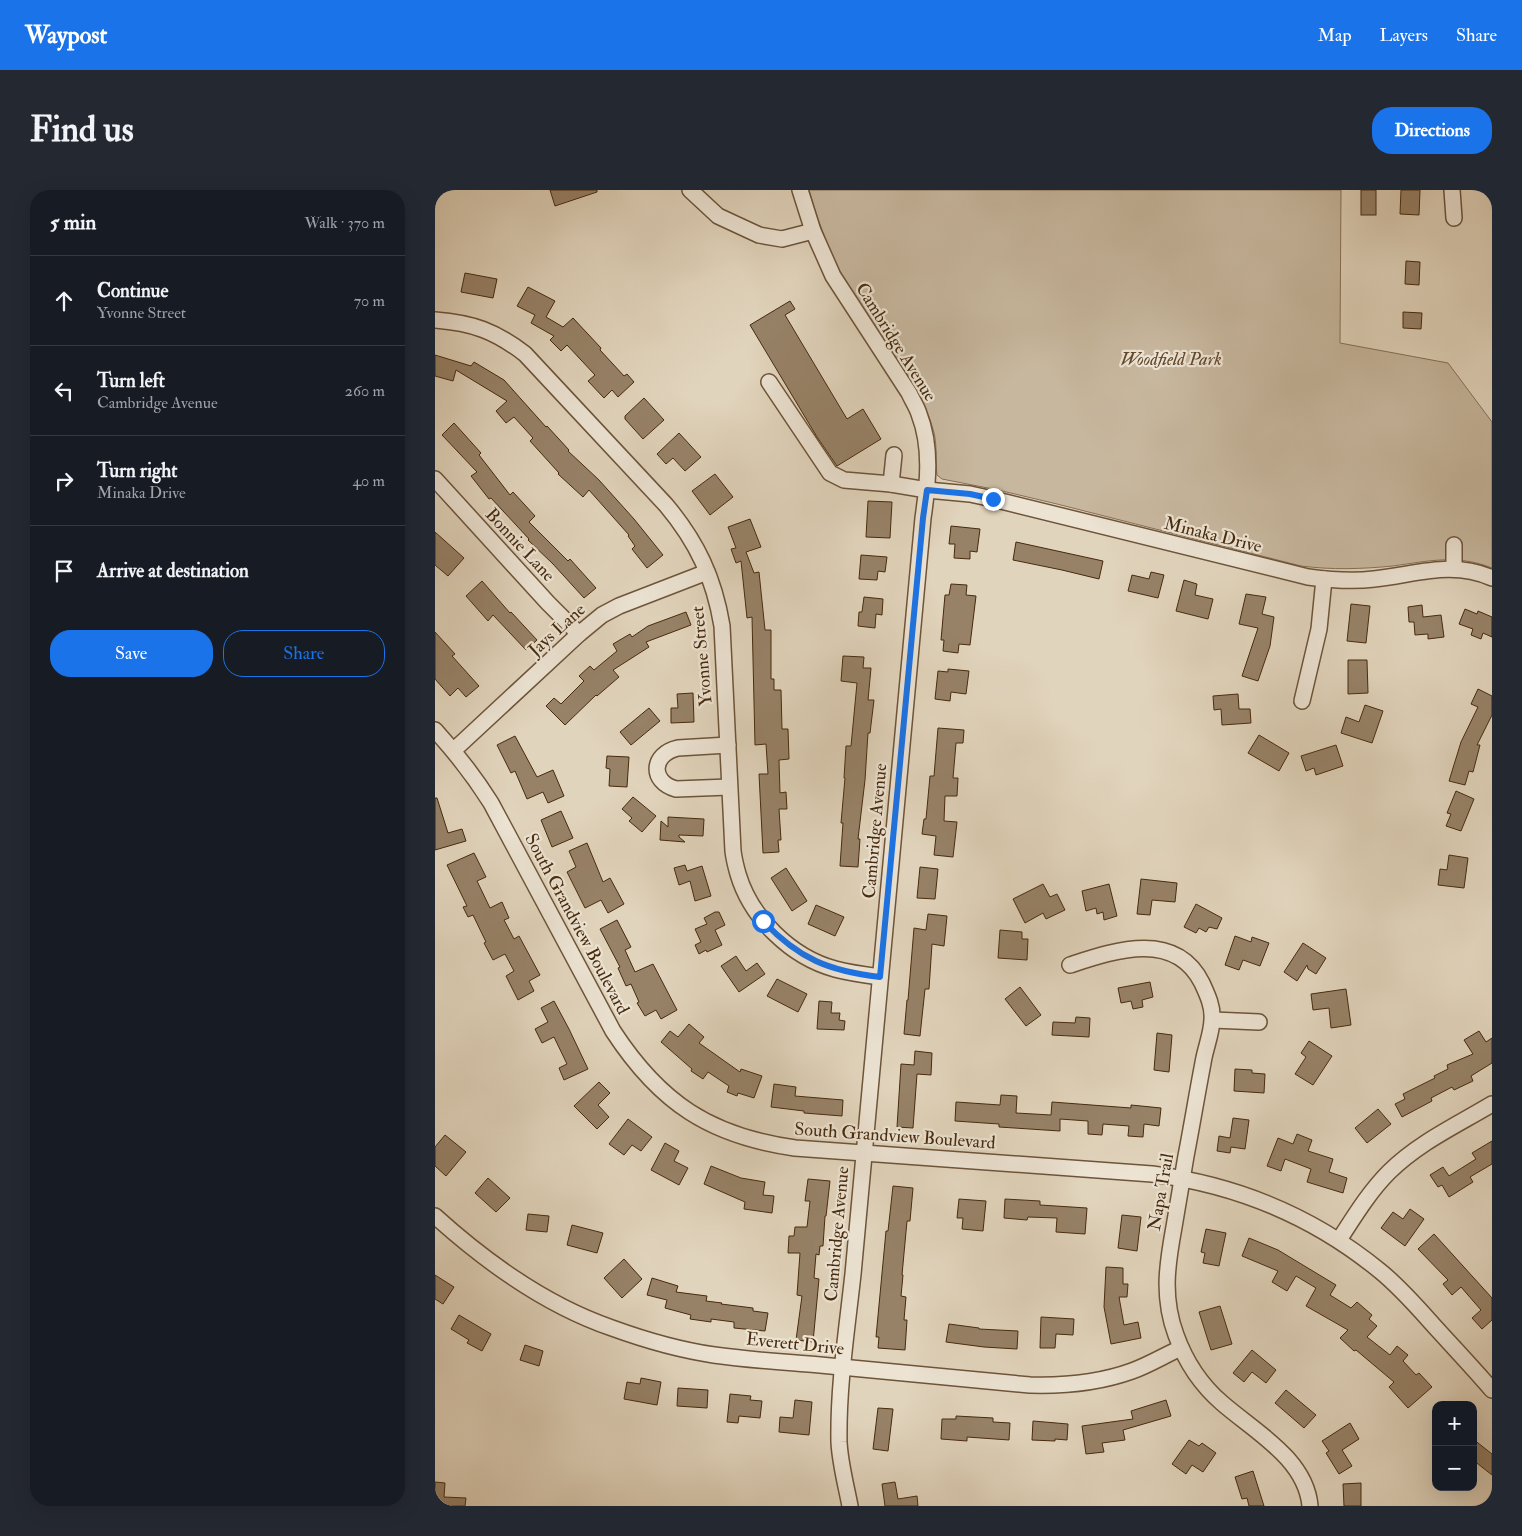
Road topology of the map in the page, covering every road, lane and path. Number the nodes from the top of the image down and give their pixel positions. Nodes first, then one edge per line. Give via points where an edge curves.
1 (690, 190) edge
2 (800, 190) edge
3 (1452, 190) edge
4 (1453, 218) dead end
5 (813, 231) junction
6 (435, 320) edge
7 (769, 382) dead end
8 (894, 455) dead end
9 (435, 479) edge
10 (891, 484) junction
11 (927, 490) junction
12 (1454, 545) dead end
13 (1454, 569) junction
14 (707, 572) junction
15 (1492, 578) edge
16 (1324, 579) junction
17 (579, 634) junction
18 (1302, 702) dead end
19 (435, 730) edge
20 (727, 746) junction
21 (454, 750) junction
22 (729, 787) junction
23 (1070, 965) dead end
24 (880, 977) junction
25 (1213, 1020) junction
26 (1259, 1022) dead end
27 (1492, 1104) edge
28 (864, 1153) junction
29 (1182, 1178) junction
30 (435, 1216) edge
31 (1339, 1240) junction
32 (1181, 1348) junction
33 (843, 1368) junction
34 (1490, 1383) edge
35 (850, 1506) edge
36 (1310, 1506) edge

1 - 5 street via 718,216 759,235 782,238
2 - 5 street, Cambridge Avenue
3 - 4 street
5 - 11 street, Cambridge Avenue via 833,276 895,370 919,414 927,448
6 - 14 street, Yvonne Street via 457,322 491,332 525,354 666,505 694,544
7 - 10 street, Minaka Drive via 830,473 844,480
8 - 10 street
9 - 17 street, Bonnie Lane
10 - 11 street, Minaka Drive
11 - 16 street, Minaka Drive via 993,499 1294,575
11 - 24 street, Cambridge Avenue
12 - 13 street
13 - 15 street, Minaka Drive
13 - 16 street, Minaka Drive via 1420,571 1372,580
14 - 17 street, Jays Lane via 619,606
14 - 20 street, Yvonne Street via 722,626
16 - 18 street via 1319,629
17 - 21 street, Jays Lane
19 - 21 street, South Grandview Boulevard
20 - 22 street, Yvonne Street
20 - 22 street via 671,750 660,758 657,770 664,783 676,789
21 - 28 street, South Grandview Boulevard via 491,802 613,1031 656,1086 691,1113 737,1136 795,1148
22 - 24 street, Yvonne Street via 733,851 738,875 763,921 794,950 817,962 834,969
23 - 25 street, Napa Trail via 1136,948 1163,951 1187,964 1199,978 1209,997
24 - 28 street, Cambridge Avenue
25 - 26 street
25 - 29 street, Napa Trail
27 - 31 street via 1407,1155 1374,1188
28 - 29 street, South Grandview Boulevard
28 - 33 street, Cambridge Avenue
29 - 31 street, South Grandview Boulevard via 1230,1189 1269,1203
29 - 32 street, Napa Trail via 1166,1276 1169,1310
30 - 33 street, Everett Drive via 477,1252 535,1292 611,1328 715,1355
31 - 34 street, South Grandview Boulevard via 1408,1296
32 - 33 street, Everett Drive via 1134,1370 1091,1383 1072,1385 1030,1385
32 - 36 street, Napa Trail via 1194,1371 1221,1402 1297,1469 1306,1486
33 - 35 street, Cambridge Avenue via 839,1443

